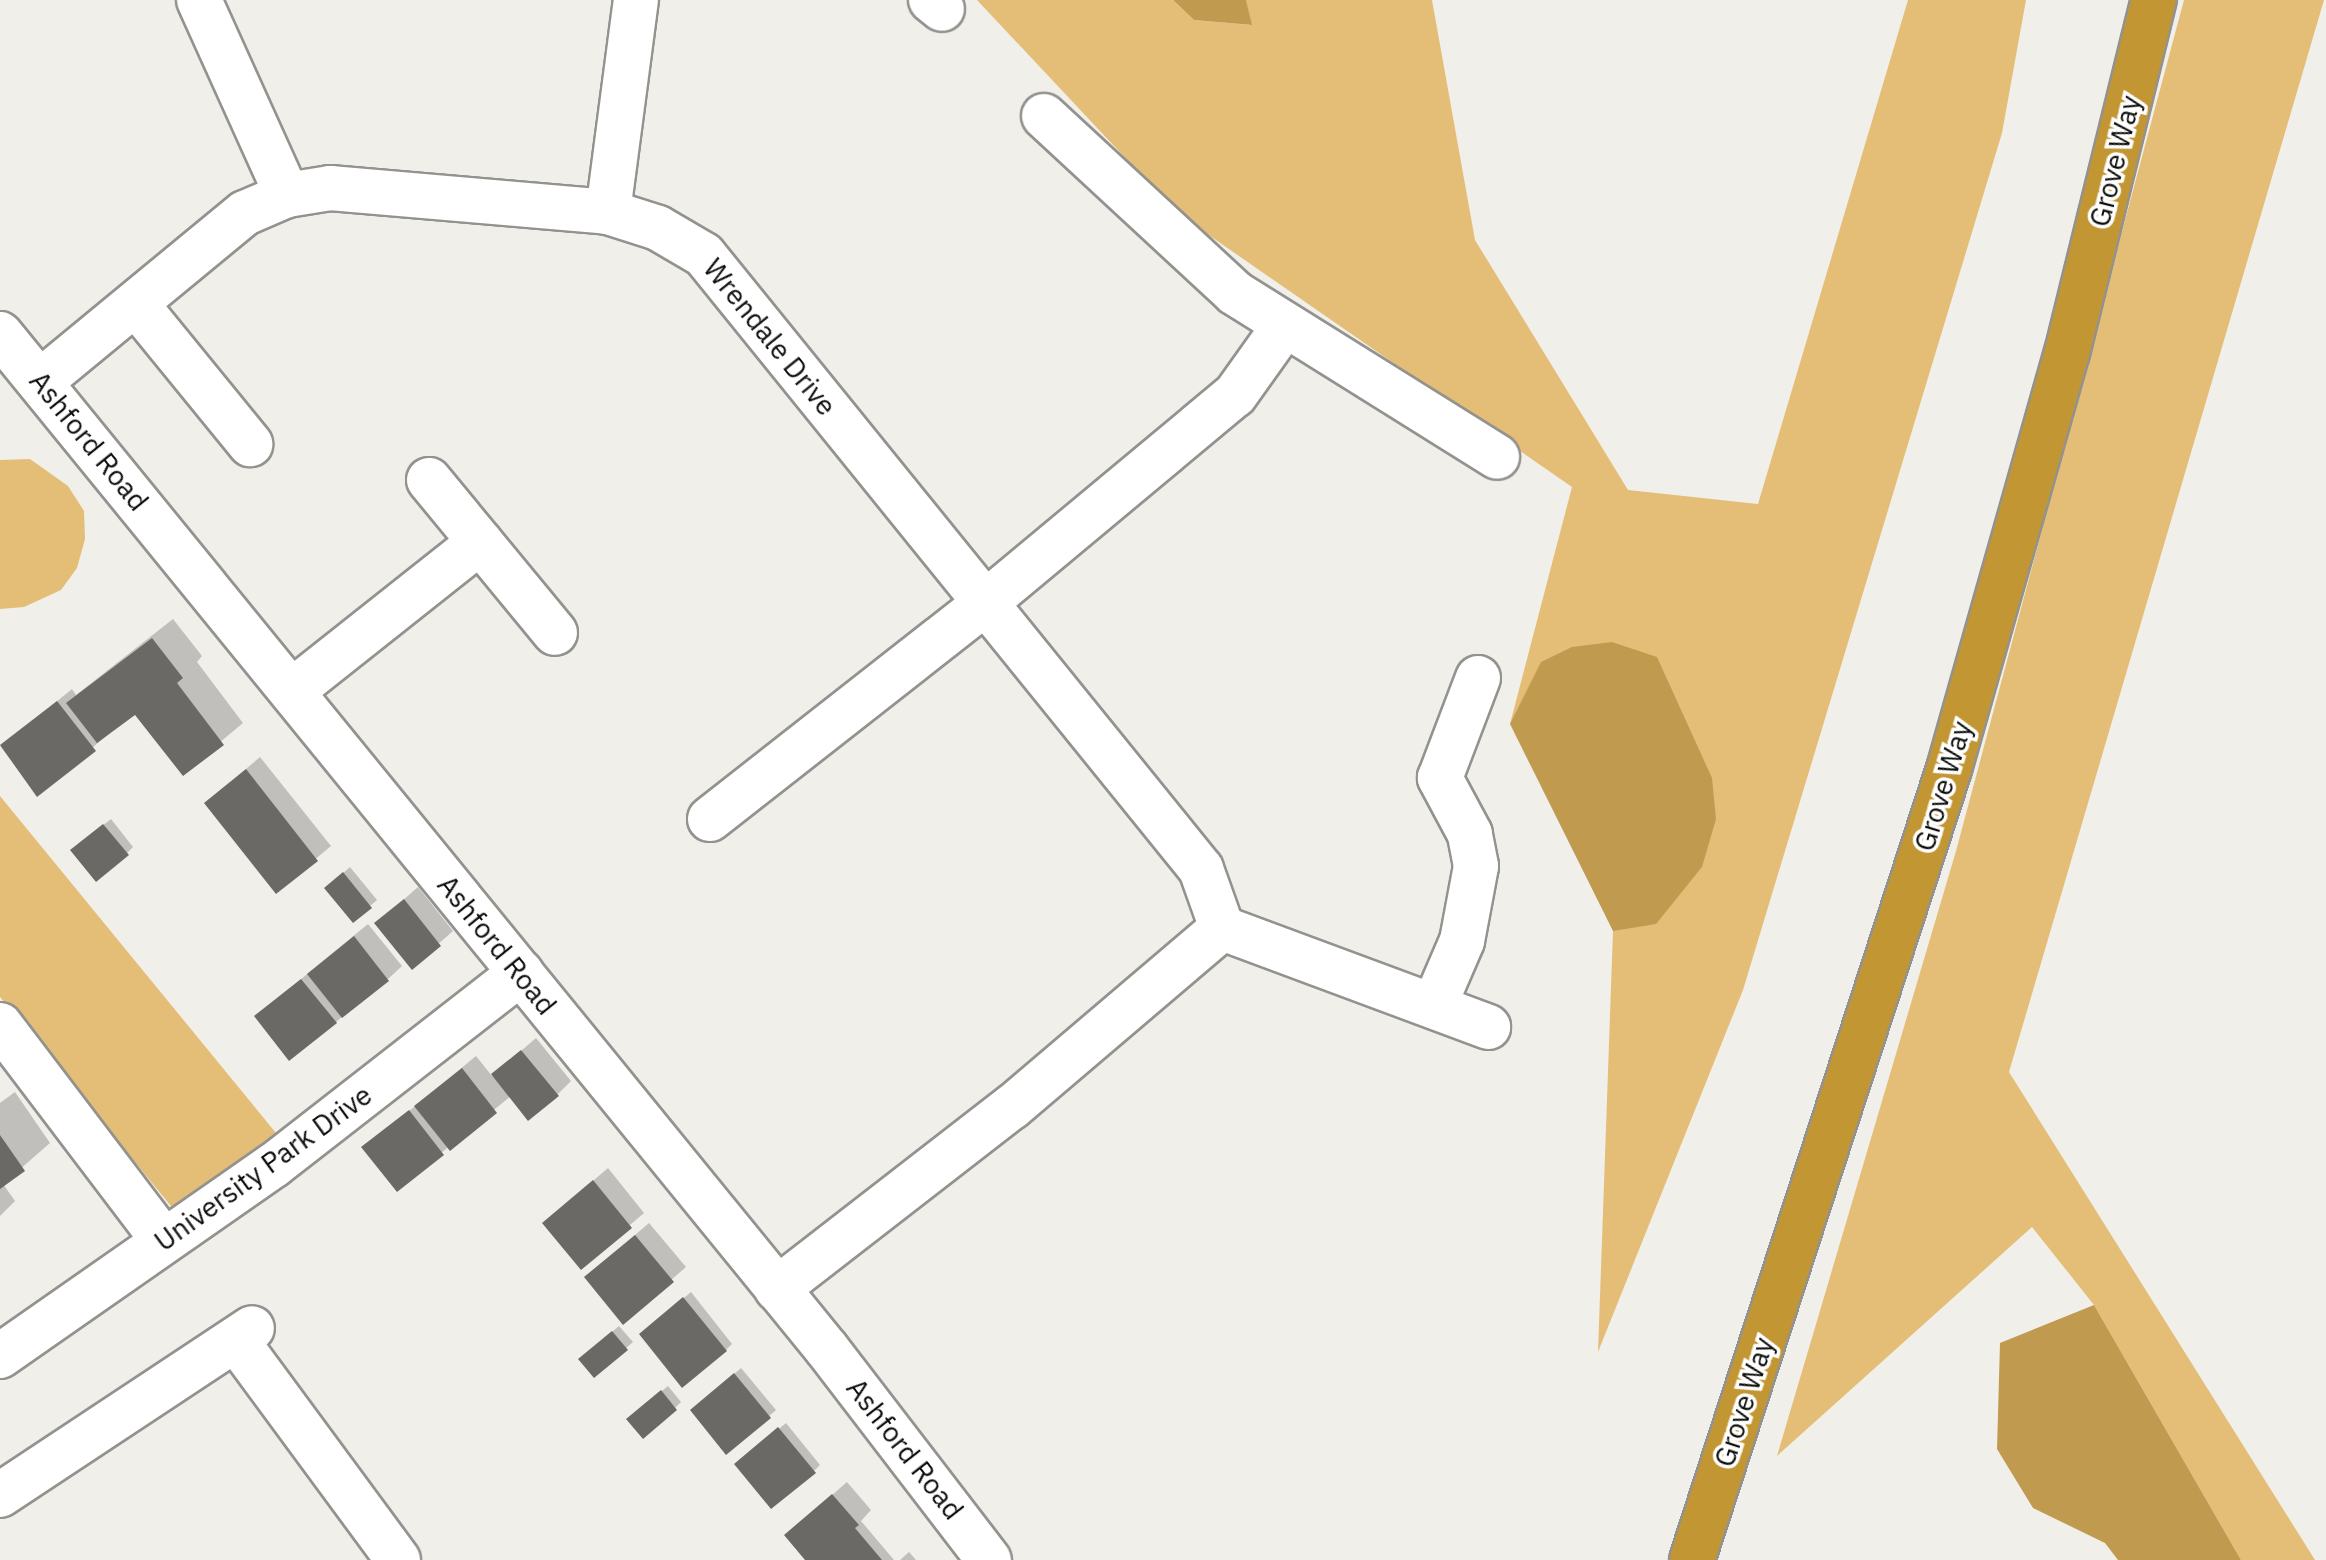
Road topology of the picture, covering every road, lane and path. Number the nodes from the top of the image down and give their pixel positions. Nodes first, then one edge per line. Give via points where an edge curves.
1 (199, 0) edge
2 (636, 0) edge
3 (2154, 0) edge
4 (1044, 116) dead end
5 (287, 195) junction
6 (608, 212) junction
7 (136, 304) junction
8 (1285, 325) junction
9 (0, 334) edge
10 (41, 381) junction
11 (250, 444) dead end
12 (1497, 457) dead end
13 (429, 480) dead end
14 (480, 542) junction
15 (985, 603) junction
16 (555, 633) dead end
17 (1478, 678) dead end
18 (292, 691) junction
19 (710, 819) dead end
20 (1222, 928) junction
21 (521, 973) junction
22 (1434, 1006) junction
23 (0, 1025) edge
24 (1488, 1027) dead end
25 (164, 1241) junction
26 (777, 1289) junction
27 (0, 1356) edge
28 (0, 1495) edge
29 (398, 1560) edge
30 (989, 1560) edge
31 (1692, 1560) edge

1 - 5 street
2 - 6 street
3 - 31 highway, Grove Way via 2067,353 1949,769
4 - 8 street via 1235,293
5 - 6 street, Wrendale Drive via 330,188
5 - 7 street, Wrendale Drive via 245,213
6 - 15 street, Wrendale Drive via 658,228 704,255
7 - 10 street, Wrendale Drive
7 - 11 street
8 - 12 street
8 - 15 street via 1235,395
9 - 10 street, Ashford Road
10 - 18 street, Ashford Road
13 - 14 street
14 - 16 street
14 - 18 street
15 - 19 street
15 - 20 street, Wrendale Drive via 1201,869
17 - 22 street via 1440,778 1470,834 1476,866 1462,941
18 - 21 street, Ashford Road
20 - 22 street
20 - 26 street via 1012,1107
21 - 25 street, University Park Drive via 274,1165
21 - 26 street, Ashford Road
22 - 24 street
23 - 25 street
25 - 27 street, University Park Drive
26 - 30 street, Ashford Road
28 - 29 street via 234,1341

